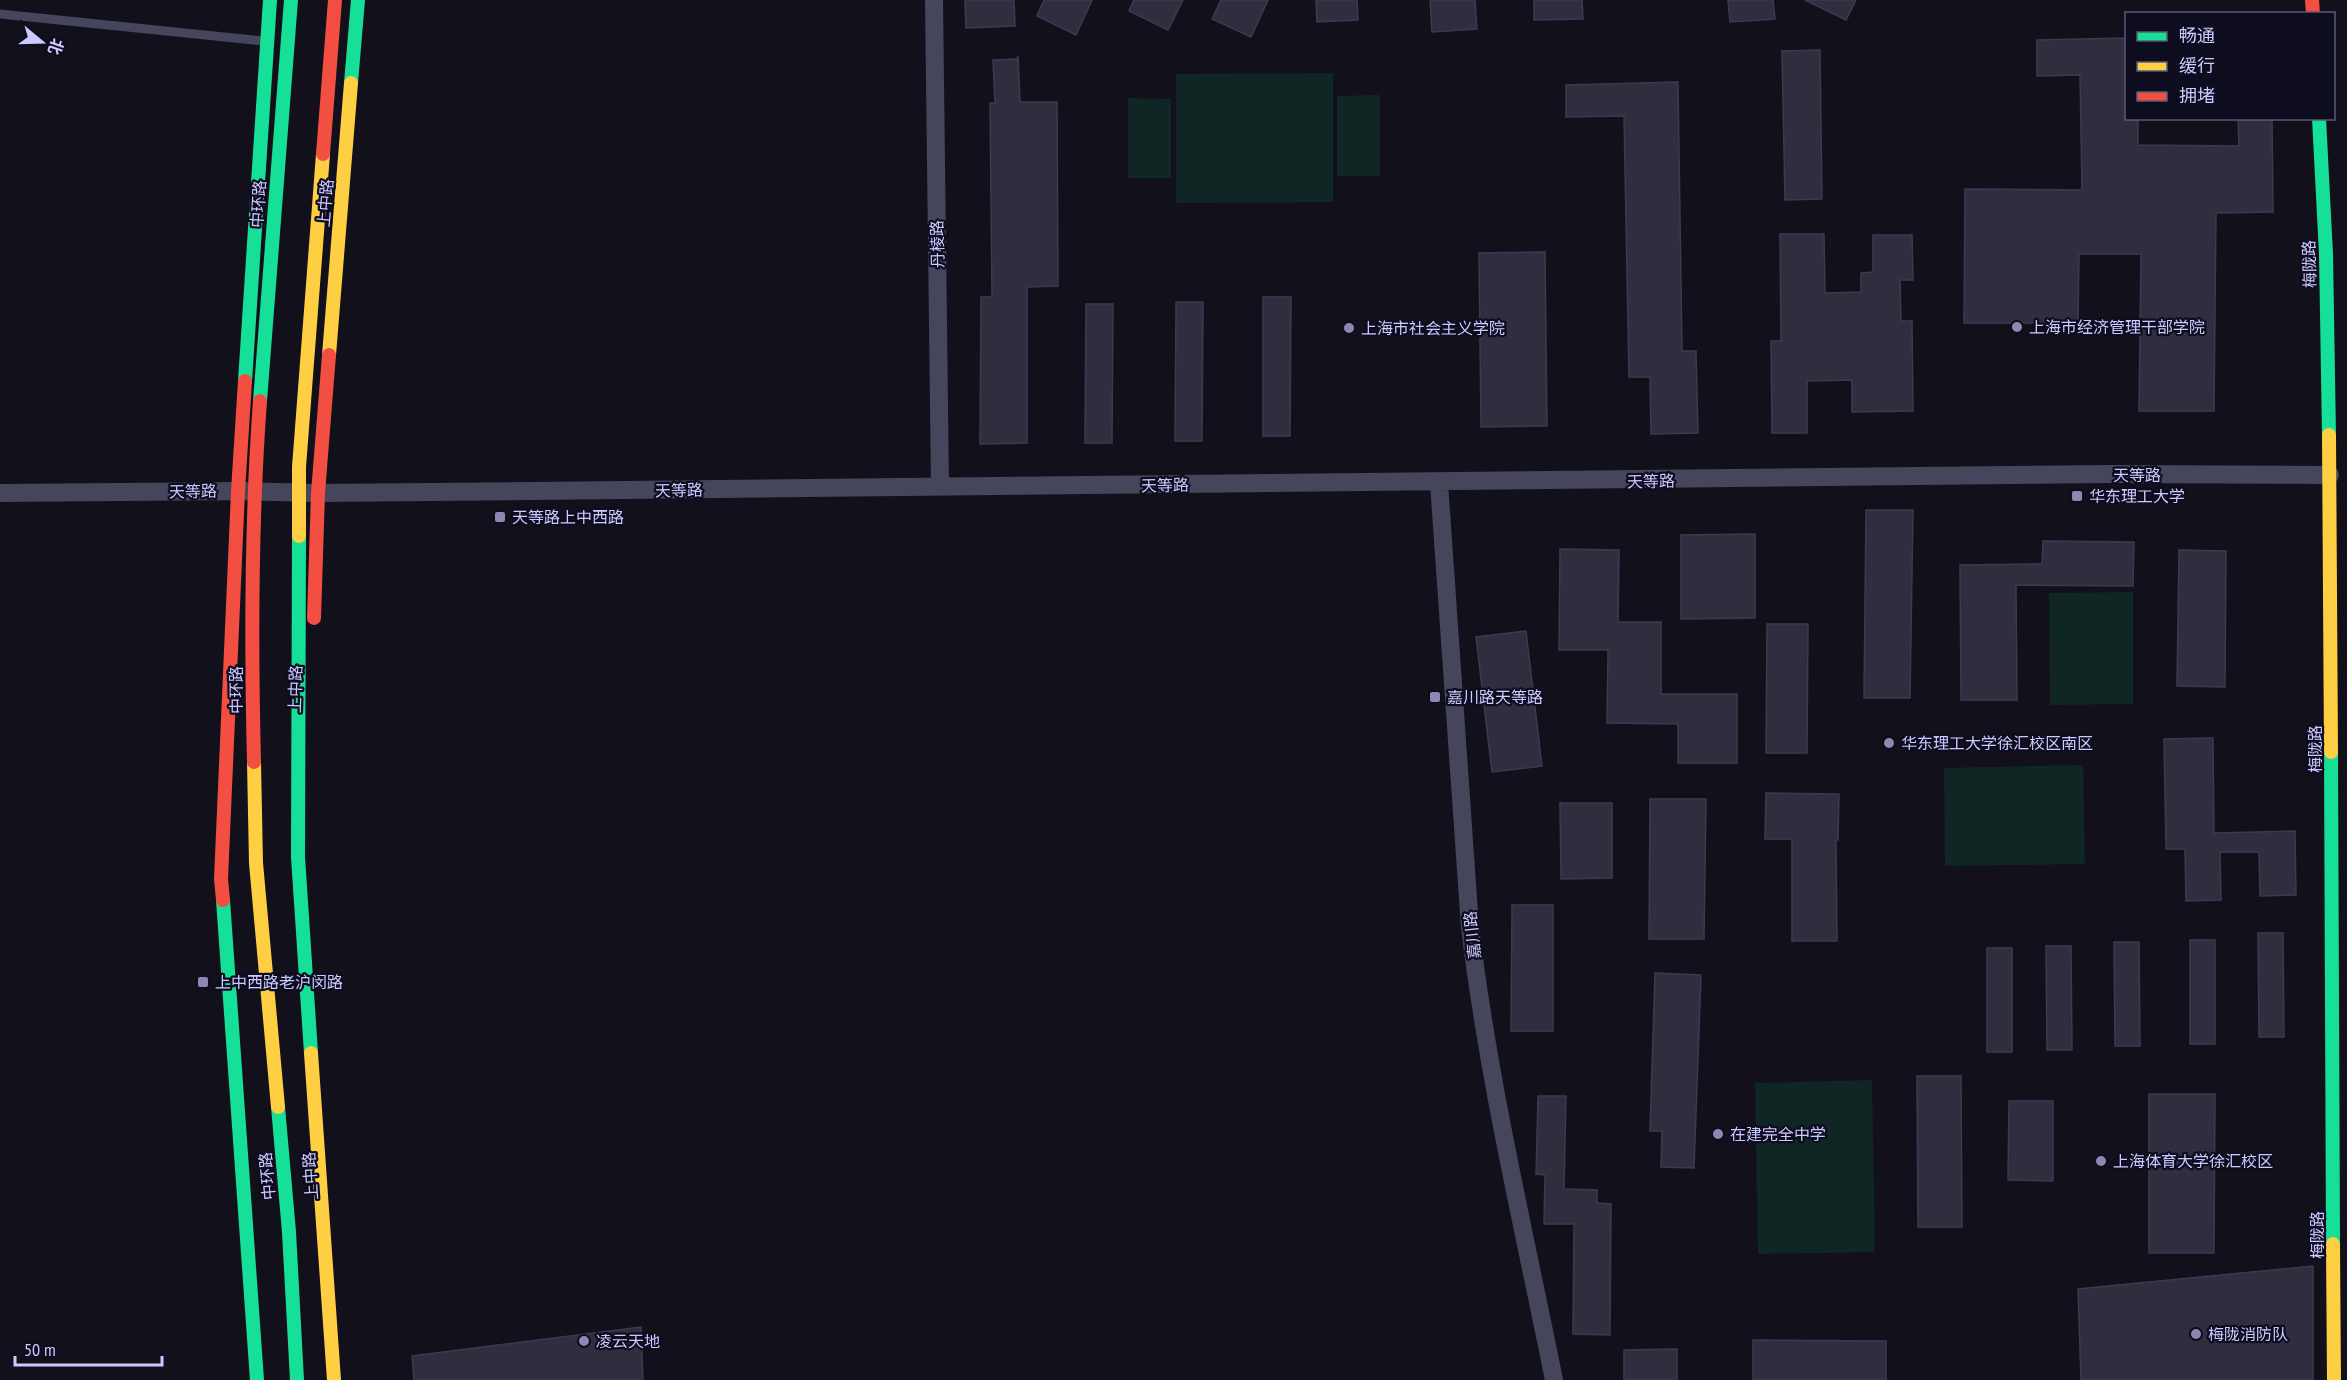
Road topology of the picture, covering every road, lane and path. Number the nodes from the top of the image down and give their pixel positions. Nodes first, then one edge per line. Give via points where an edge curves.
1 (270, 0) edge
2 (291, 0) edge
3 (335, 0) edge
4 (358, 0) edge
5 (934, 0) edge
6 (0, 14) edge
7 (267, 41) junction
8 (2319, 120) edge
9 (2330, 475) junction
10 (1439, 483) junction
11 (940, 487) junction
12 (238, 491) junction
13 (0, 493) edge
14 (318, 493) junction
15 (313, 633) dead end
16 (313, 657) dead end
17 (257, 1380) edge
18 (297, 1380) edge
19 (334, 1380) edge
20 (340, 1380) edge
21 (1554, 1380) edge
22 (2334, 1380) edge

1 - 7 main road
2 - 18 main road, 中环路, bridge via 256,452 252,684 256,863 289,1232
3 - 19 main road, bridge via 299,467 298,846
4 - 14 main road, 上中路
5 - 11 street, 丹棱路
6 - 7 lane
7 - 12 main road
8 - 9 main road, 梅陇路
9 - 10 street, 天等路
9 - 22 main road, 梅陇路 via 2336,957
10 - 11 street, 天等路
10 - 21 street, 嘉川路 via 1477,984
11 - 14 street, 天等路
12 - 13 street, 天等路
12 - 14 street, 天等路
12 - 17 main road via 221,879
14 - 15 main road, 上中路
16 - 20 main road, 上中路 via 306,855

